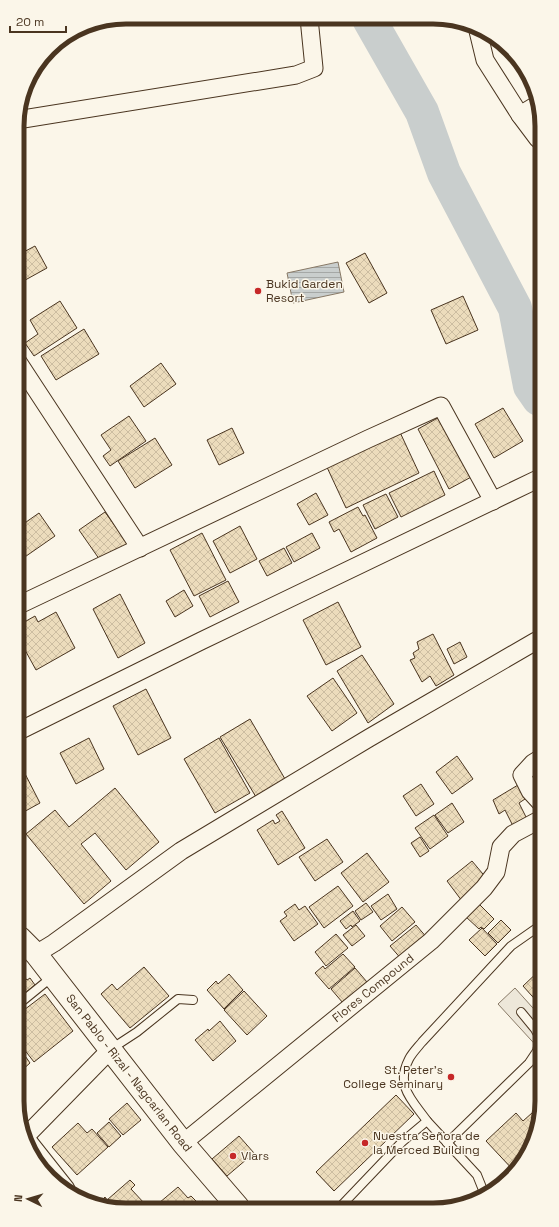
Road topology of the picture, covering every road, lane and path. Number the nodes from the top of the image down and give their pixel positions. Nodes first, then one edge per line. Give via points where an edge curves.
1 (310, 24) edge
2 (479, 36) edge
3 (533, 107) edge
4 (520, 115) junction
5 (24, 119) edge
6 (535, 135) edge
7 (24, 371) edge
8 (535, 480) edge
9 (493, 501) junction
10 (140, 548) junction
11 (24, 603) edge
12 (535, 642) edge
13 (24, 725) edge
14 (535, 762) edge
15 (535, 796) edge
16 (535, 822) edge
17 (535, 929) edge
18 (24, 942) edge
19 (36, 954) junction
20 (53, 976) junction
21 (24, 1000) edge
22 (193, 1000) dead end
23 (520, 1012) dead end
24 (535, 1028) edge
25 (110, 1050) junction
26 (535, 1054) edge
27 (427, 1122) junction
28 (29, 1133) edge
29 (183, 1143) junction
30 (447, 1143) junction
31 (483, 1190) edge
32 (235, 1203) edge
33 (344, 1203) edge

1 - 5 street via 314,68 296,75
2 - 4 street via 485,60
3 - 4 street
4 - 6 street
7 - 10 street
8 - 9 street
9 - 10 street via 441,406
9 - 13 street
10 - 11 street
12 - 19 street via 181,851
14 - 15 street via 522,775
16 - 29 street, Flores Compound via 513,834 501,847 496,872 484,888 430,942
17 - 27 lane via 511,946 409,1058 403,1074 404,1089
18 - 19 main road, San Pablo - Rizal - Nagcarlan Road
19 - 20 main road, San Pablo - Rizal - Nagcarlan Road
20 - 21 lane
20 - 25 main road, San Pablo - Rizal - Nagcarlan Road
22 - 25 lane via 178,999
23 - 24 lane
25 - 28 street
25 - 29 main road, San Pablo - Rizal - Nagcarlan Road
26 - 30 lane via 529,1063
27 - 30 lane
27 - 33 lane via 402,1142
29 - 32 main road, San Pablo - Rizal - Nagcarlan Road
30 - 31 lane via 477,1175

